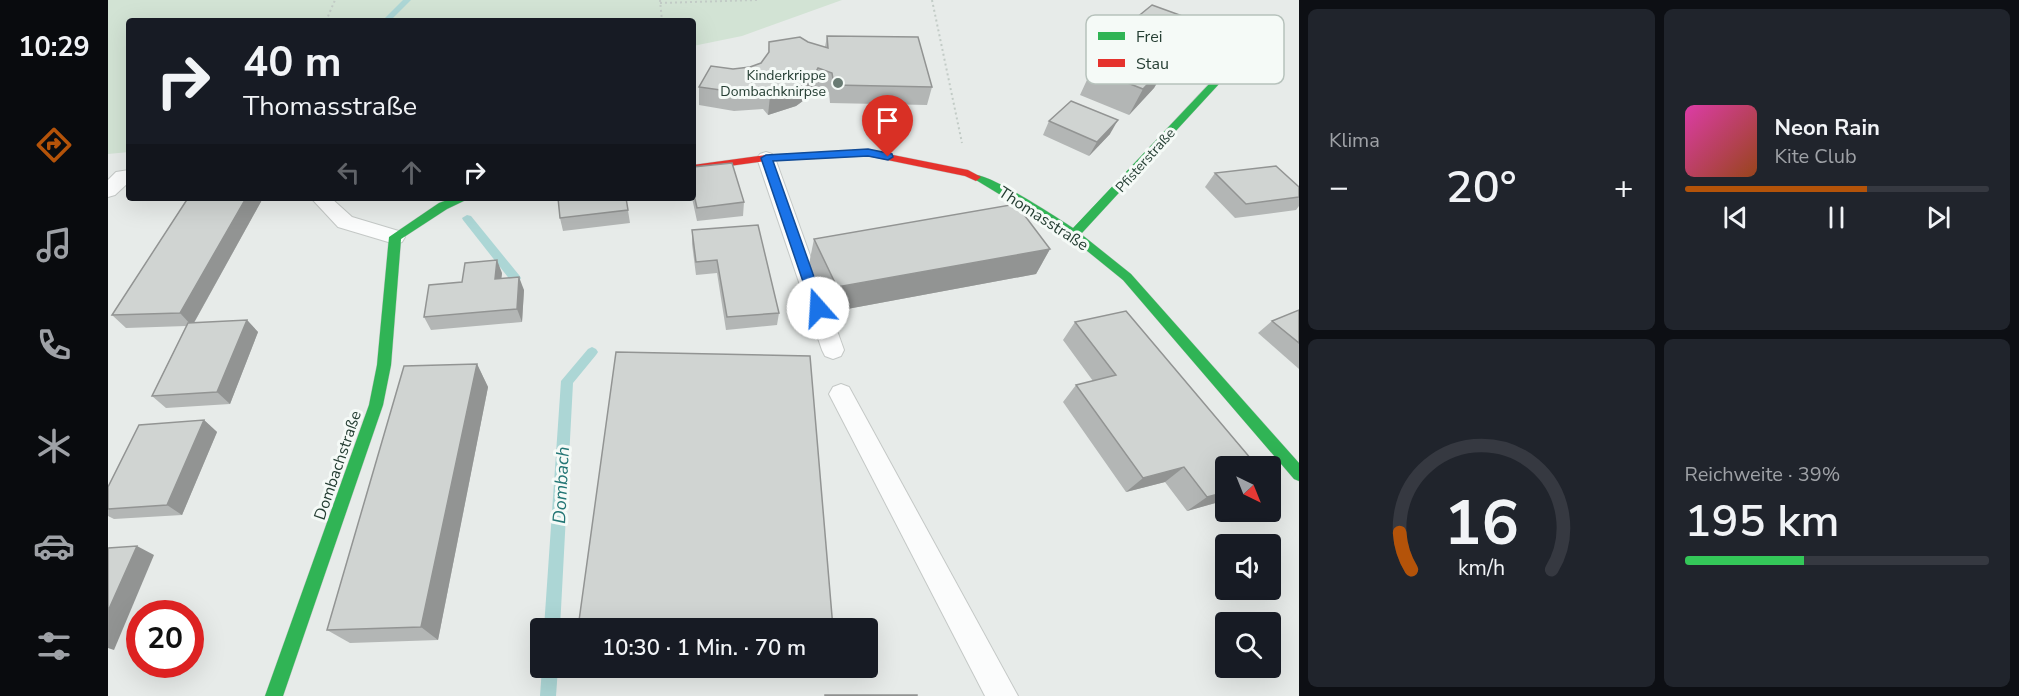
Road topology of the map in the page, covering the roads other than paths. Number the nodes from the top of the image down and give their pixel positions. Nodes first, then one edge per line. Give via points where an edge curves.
1 (1214, 84) dead end
2 (766, 158) junction
3 (696, 168) edge
4 (126, 176) edge
5 (108, 191) edge
6 (323, 201) edge
7 (456, 201) edge
8 (1074, 234) junction
9 (395, 237) junction
10 (833, 350) dead end
11 (842, 394) dead end
12 (1298, 470) edge
13 (273, 696) edge
14 (1002, 696) edge

1 - 8 street, Pfisterstraße
2 - 3 street, Thomasstraße
2 - 8 street, Thomasstraße via 868,153 968,173
2 - 10 lane
4 - 5 lane
6 - 9 lane via 345,222
7 - 9 street
8 - 12 street, Thomasstraße via 1127,277
9 - 13 street, Dombachstraße via 384,365 376,405
11 - 14 lane

